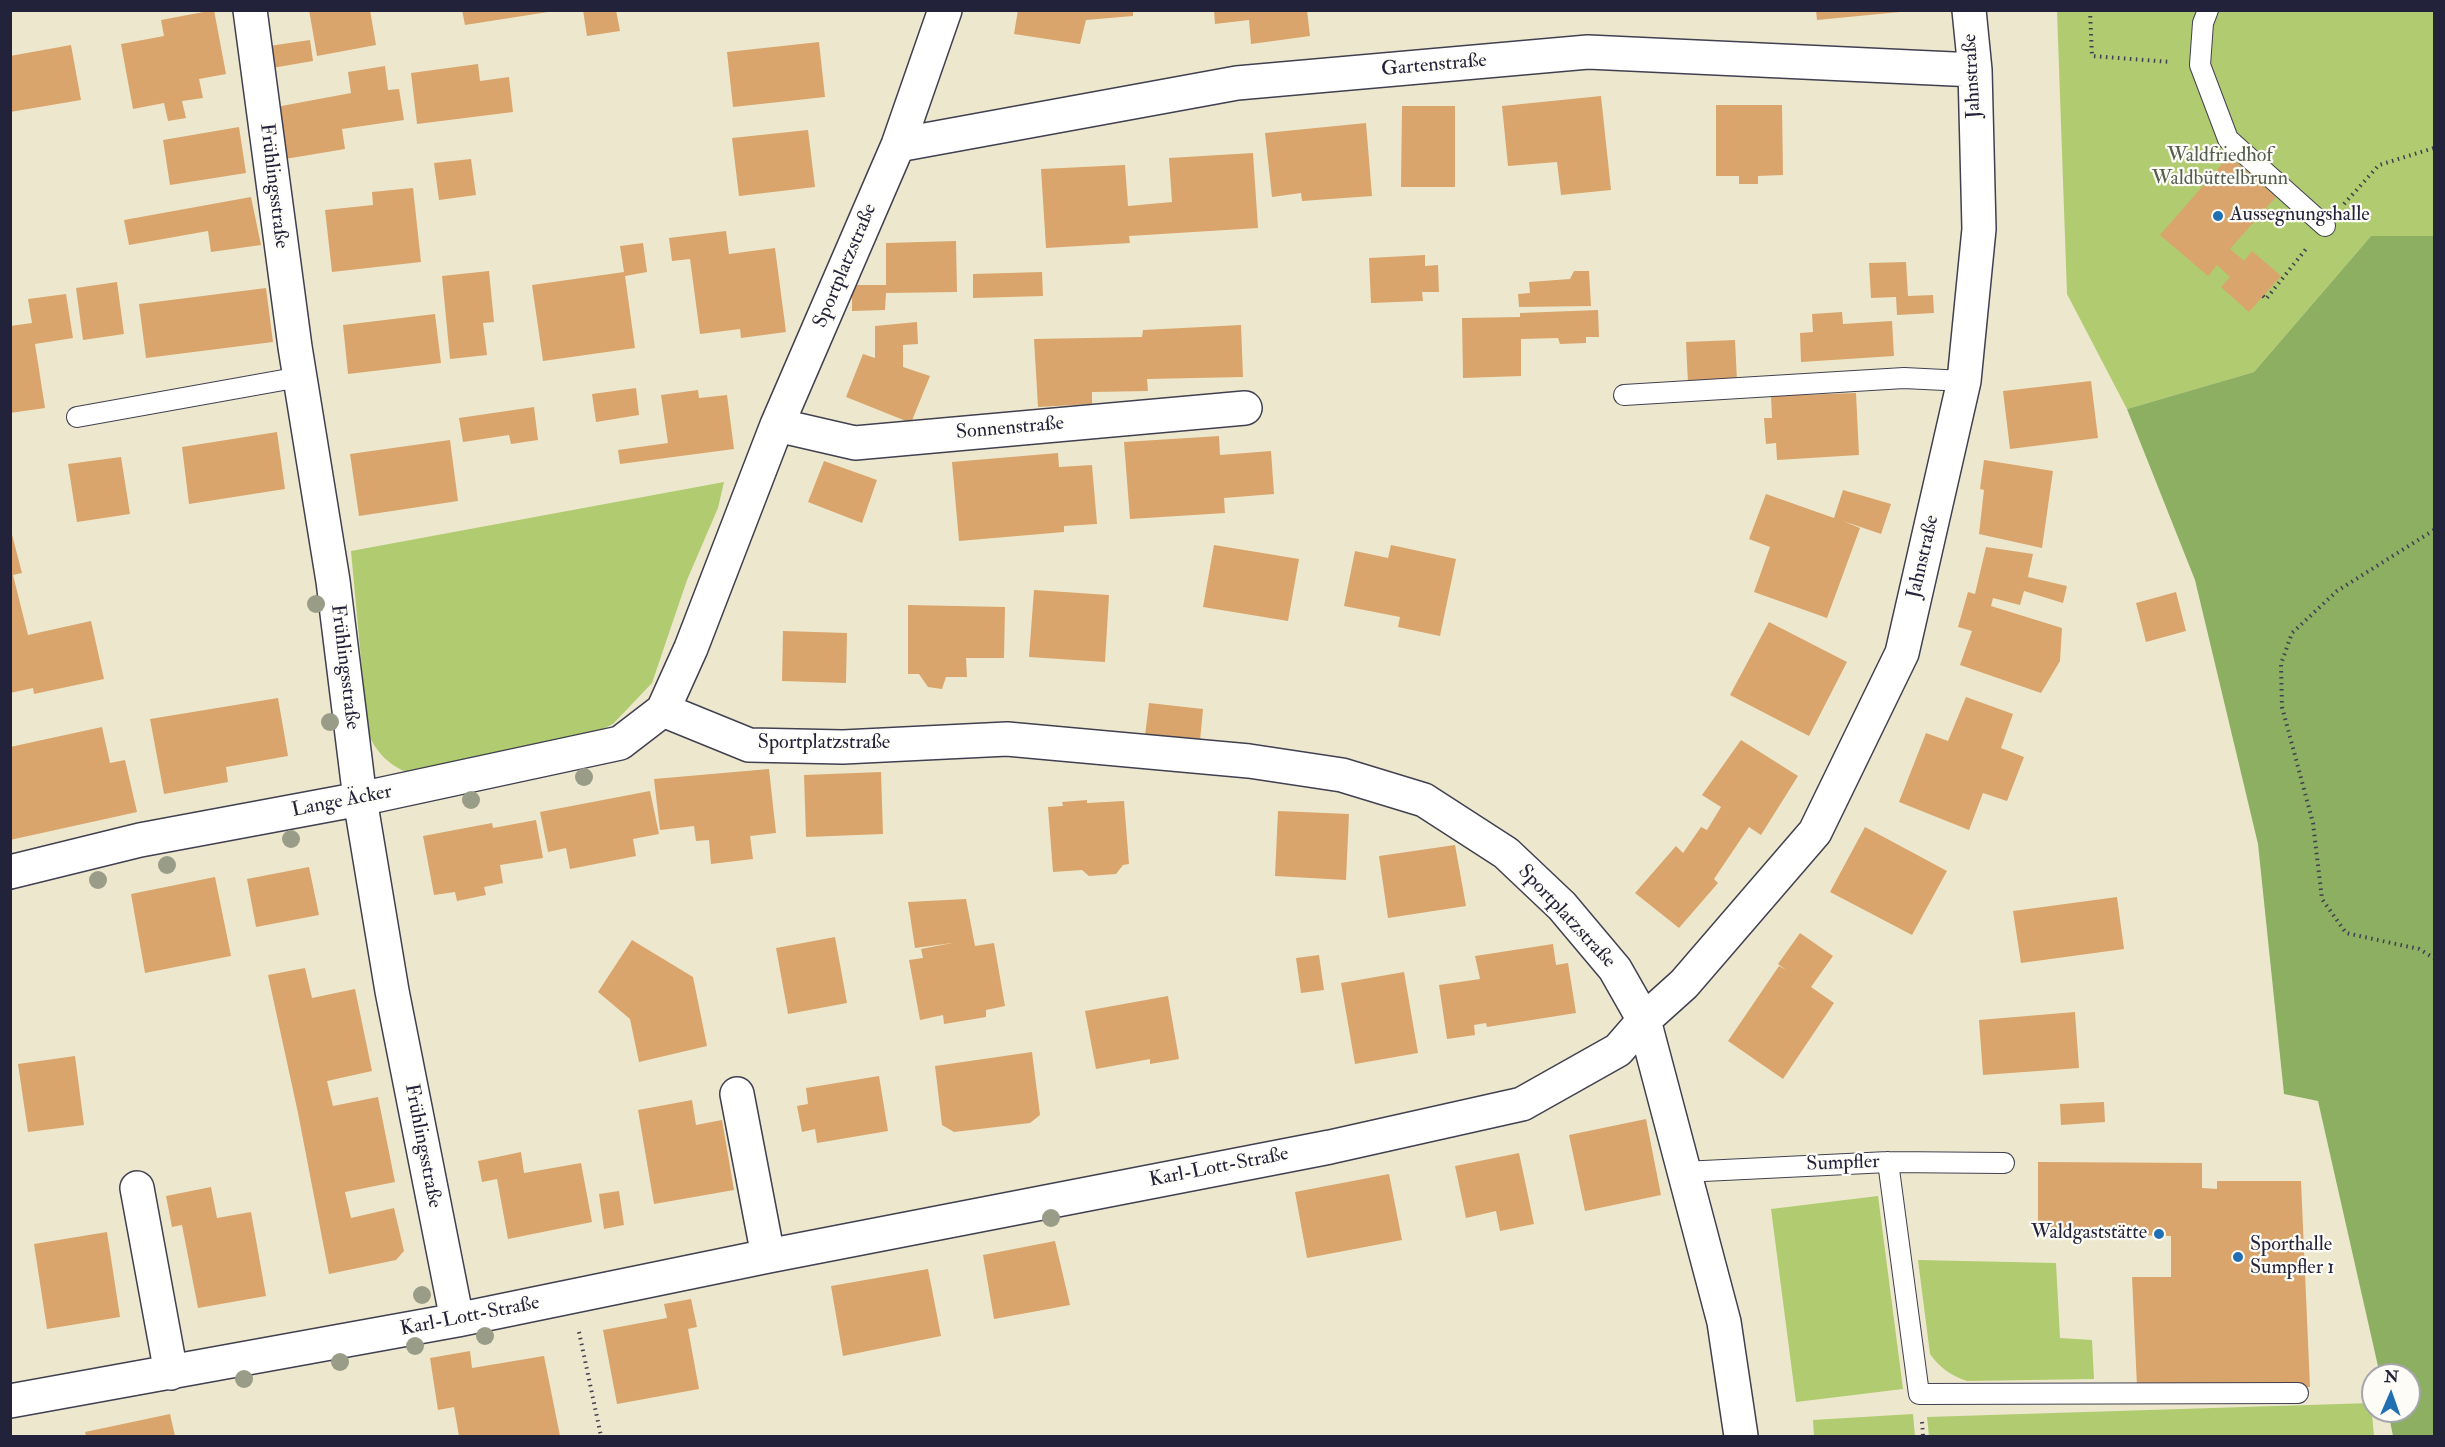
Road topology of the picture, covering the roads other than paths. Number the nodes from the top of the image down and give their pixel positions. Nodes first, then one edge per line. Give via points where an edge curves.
1 (250, 10) edge
2 (945, 10) edge
3 (1969, 10) edge
4 (2208, 10) edge
5 (1975, 70) junction
6 (898, 145) junction
7 (2325, 226) road end
8 (300, 377) junction
9 (1964, 381) junction
10 (1624, 395) dead end
11 (1245, 408) dead end
12 (76, 417) dead end
13 (777, 425) junction
14 (663, 710) junction
15 (360, 799) junction
16 (10, 872) edge
17 (1644, 1020) junction
18 (737, 1094) dead end
19 (1888, 1162) junction
20 (2004, 1163) dead end
21 (1683, 1172) junction
22 (137, 1188) dead end
23 (768, 1256) junction
24 (457, 1320) junction
25 (171, 1373) junction
26 (2298, 1394) dead end
27 (10, 1401) edge
28 (1739, 1425) edge

1 - 8 street, Frühlingsstraße
2 - 6 street, Sportplatzstraße
3 - 5 street, Jahnstraße
4 - 7 lane via 2203,23 2200,65 2228,139
5 - 6 street, Gartenstraße via 1588,52 1237,83
5 - 9 street, Jahnstraße via 1979,229
6 - 13 street, Sportplatzstraße
8 - 12 lane
8 - 15 street, Frühlingsstraße via 333,581
9 - 10 lane via 1904,378
9 - 17 street, Jahnstraße via 1902,653 1815,832 1684,984
11 - 13 street, Sonnenstraße via 855,443
13 - 14 street, Sportplatzstraße
14 - 15 street, Lange Äcker via 620,743
14 - 17 street, Sportplatzstraße via 749,745 843,747 1007,739 1249,761 1330,773 1424,800 1506,854 1562,906 1615,969
15 - 16 street, Lange Äcker via 140,840
15 - 24 street, Frühlingsstraße via 392,991
17 - 21 street
17 - 23 street, Karl-Lott-Straße via 1618,1050 1522,1104 1330,1147
18 - 23 street
19 - 20 lane, Sumpfler
19 - 21 lane, Sumpfler
19 - 26 lane via 1919,1394
21 - 28 street via 1724,1322
22 - 25 street
23 - 24 street, Karl-Lott-Straße
24 - 25 street, Karl-Lott-Straße
25 - 27 street, Karl-Lott-Straße

